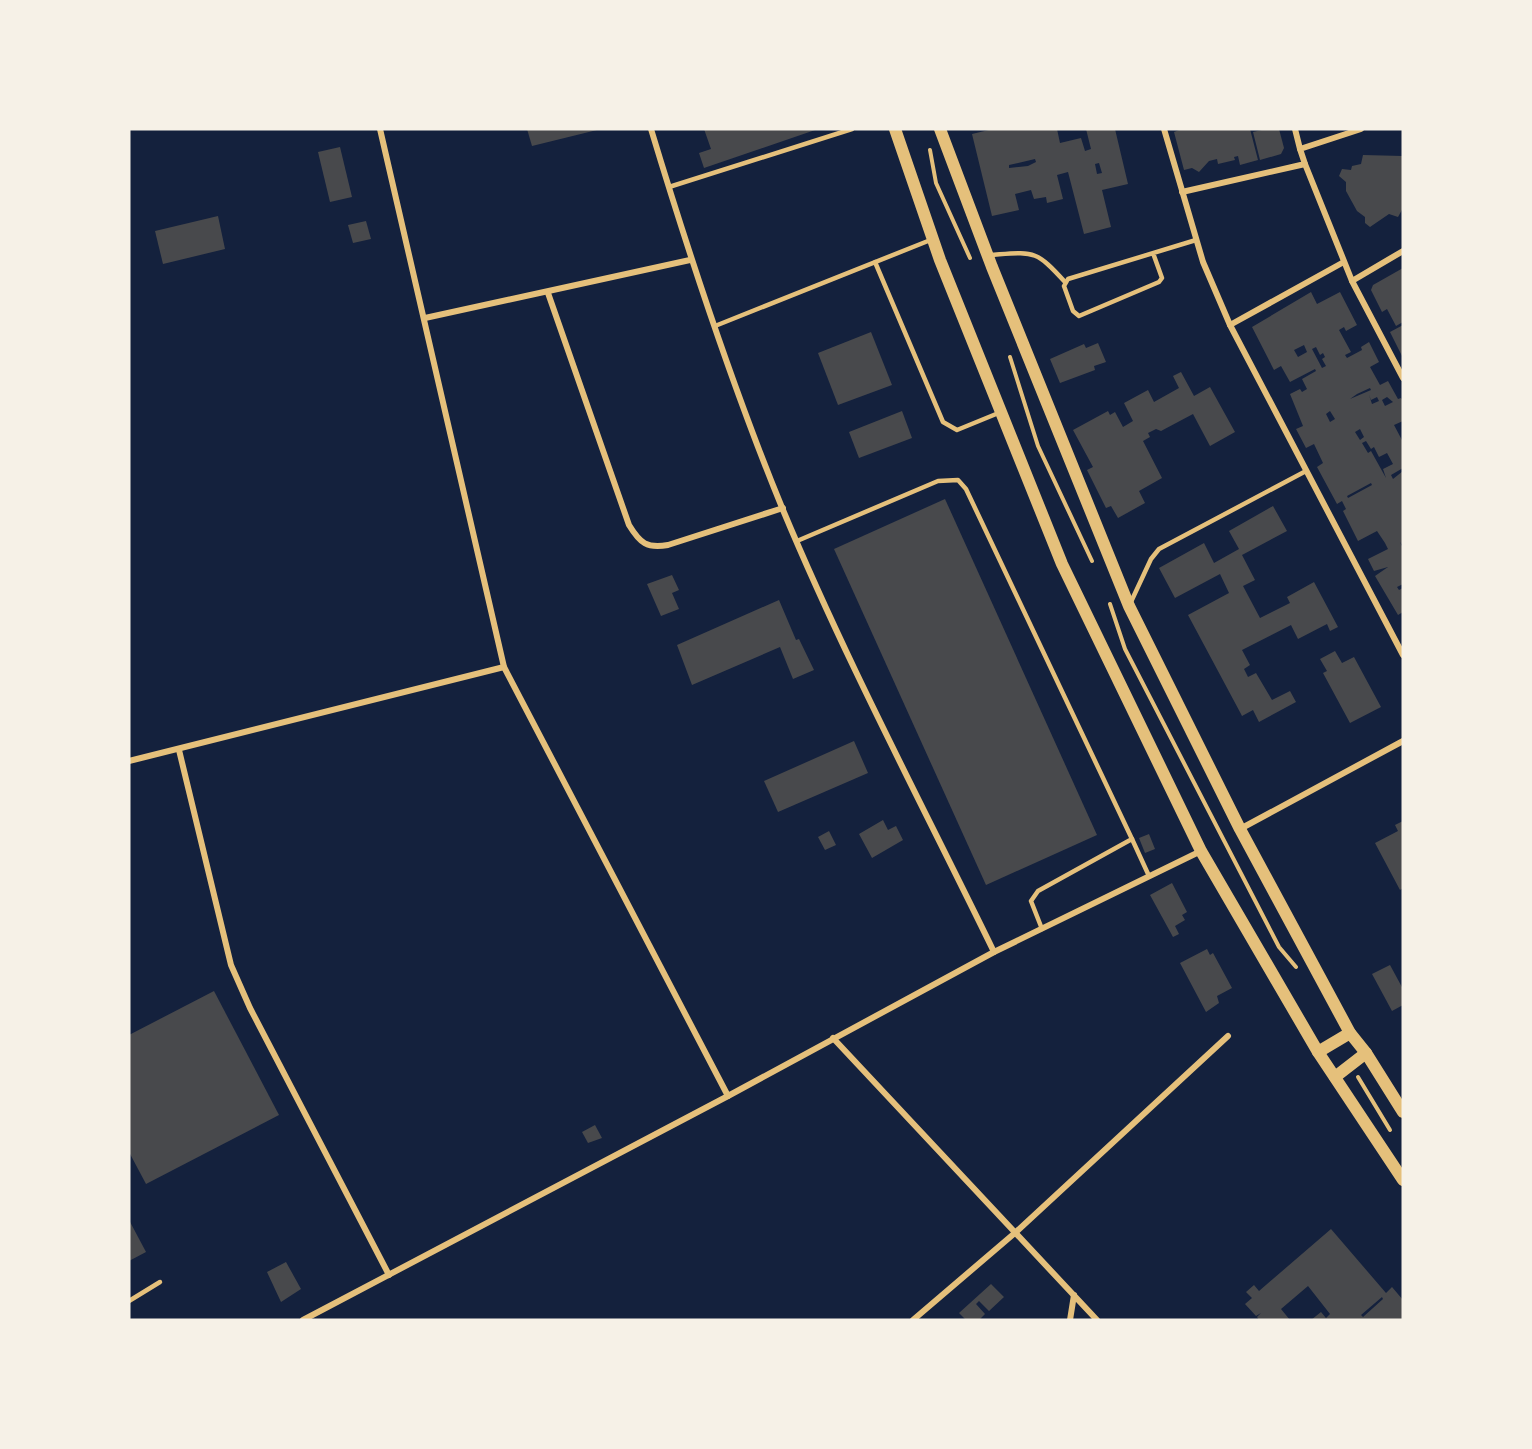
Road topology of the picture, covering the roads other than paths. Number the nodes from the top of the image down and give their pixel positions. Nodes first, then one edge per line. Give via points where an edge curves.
1 (380, 129) edge
2 (652, 129) edge
3 (852, 129) edge
4 (896, 129) edge
5 (940, 129) edge
6 (1164, 129) edge
7 (1295, 129) edge
8 (1361, 129) edge
9 (1300, 150) junction
10 (1305, 164) junction
11 (669, 187) junction
12 (1182, 192) junction
13 (933, 239) junction
14 (1196, 240) junction
15 (1403, 251) edge
16 (1153, 253) junction
17 (987, 255) junction
18 (690, 260) junction
19 (875, 262) junction
20 (1342, 263) junction
21 (1352, 281) junction
22 (1065, 282) junction
23 (548, 293) junction
24 (425, 318) junction
25 (1230, 325) junction
26 (715, 326) junction
27 (1403, 378) edge
28 (1001, 412) junction
29 (1306, 471) junction
30 (783, 508) junction
31 (797, 541) junction
32 (1129, 606) junction
33 (1403, 655) edge
34 (504, 667) junction
35 (1403, 741) edge
36 (179, 750) junction
37 (129, 761) edge
38 (1240, 829) junction
39 (1132, 839) junction
40 (1201, 851) junction
41 (1149, 876) junction
42 (1042, 929) junction
43 (994, 952) junction
44 (1350, 1033) junction
45 (1228, 1036) dead end
46 (833, 1038) junction
47 (1318, 1052) junction
48 (1366, 1053) junction
49 (1335, 1077) junction
50 (728, 1096) junction
51 (1403, 1112) edge
52 (1403, 1180) edge
53 (1016, 1232) junction
54 (389, 1275) junction
55 (160, 1282) dead end
56 (1074, 1295) junction
57 (129, 1301) edge
58 (303, 1320) edge
59 (913, 1320) edge
60 (1070, 1320) edge
61 (1097, 1320) edge

1 - 24 street
2 - 11 street
3 - 11 lane
4 - 13 main road
5 - 17 main road
6 - 12 street
7 - 9 street
8 - 9 street
9 - 10 street
10 - 12 street
10 - 20 street
11 - 18 street
12 - 14 street
13 - 19 lane
13 - 28 main road
14 - 16 lane
14 - 25 street
15 - 21 street
16 - 22 lane
16 - 22 lane via 1162,278 1159,282 1079,316 1073,312
17 - 22 lane via 1035,254
17 - 32 main road
18 - 23 street
18 - 26 street
19 - 26 lane
19 - 28 lane via 943,422 957,430
20 - 21 street
20 - 25 street
21 - 27 street
23 - 24 street
23 - 30 street via 629,525 639,542 652,548 668,545
24 - 34 street
25 - 29 street
26 - 30 street
28 - 40 main road via 1062,564
29 - 32 lane via 1159,549
29 - 33 street
30 - 31 street
31 - 39 lane via 938,481 958,480 971,499
31 - 43 street
32 - 38 main road
34 - 36 street
34 - 50 street
35 - 38 street
36 - 37 street
36 - 54 street via 231,965
38 - 44 main road
39 - 41 lane
39 - 42 lane via 1038,891 1031,901
40 - 41 street
40 - 47 main road
41 - 42 street
42 - 43 street
43 - 46 street
44 - 47 main road
44 - 48 main road
45 - 53 street
46 - 50 street
46 - 53 street
47 - 49 main road
48 - 49 main road
48 - 51 main road
49 - 52 main road
50 - 54 street
53 - 56 street
53 - 59 street
54 - 58 street
55 - 57 lane
56 - 60 street
56 - 61 street

